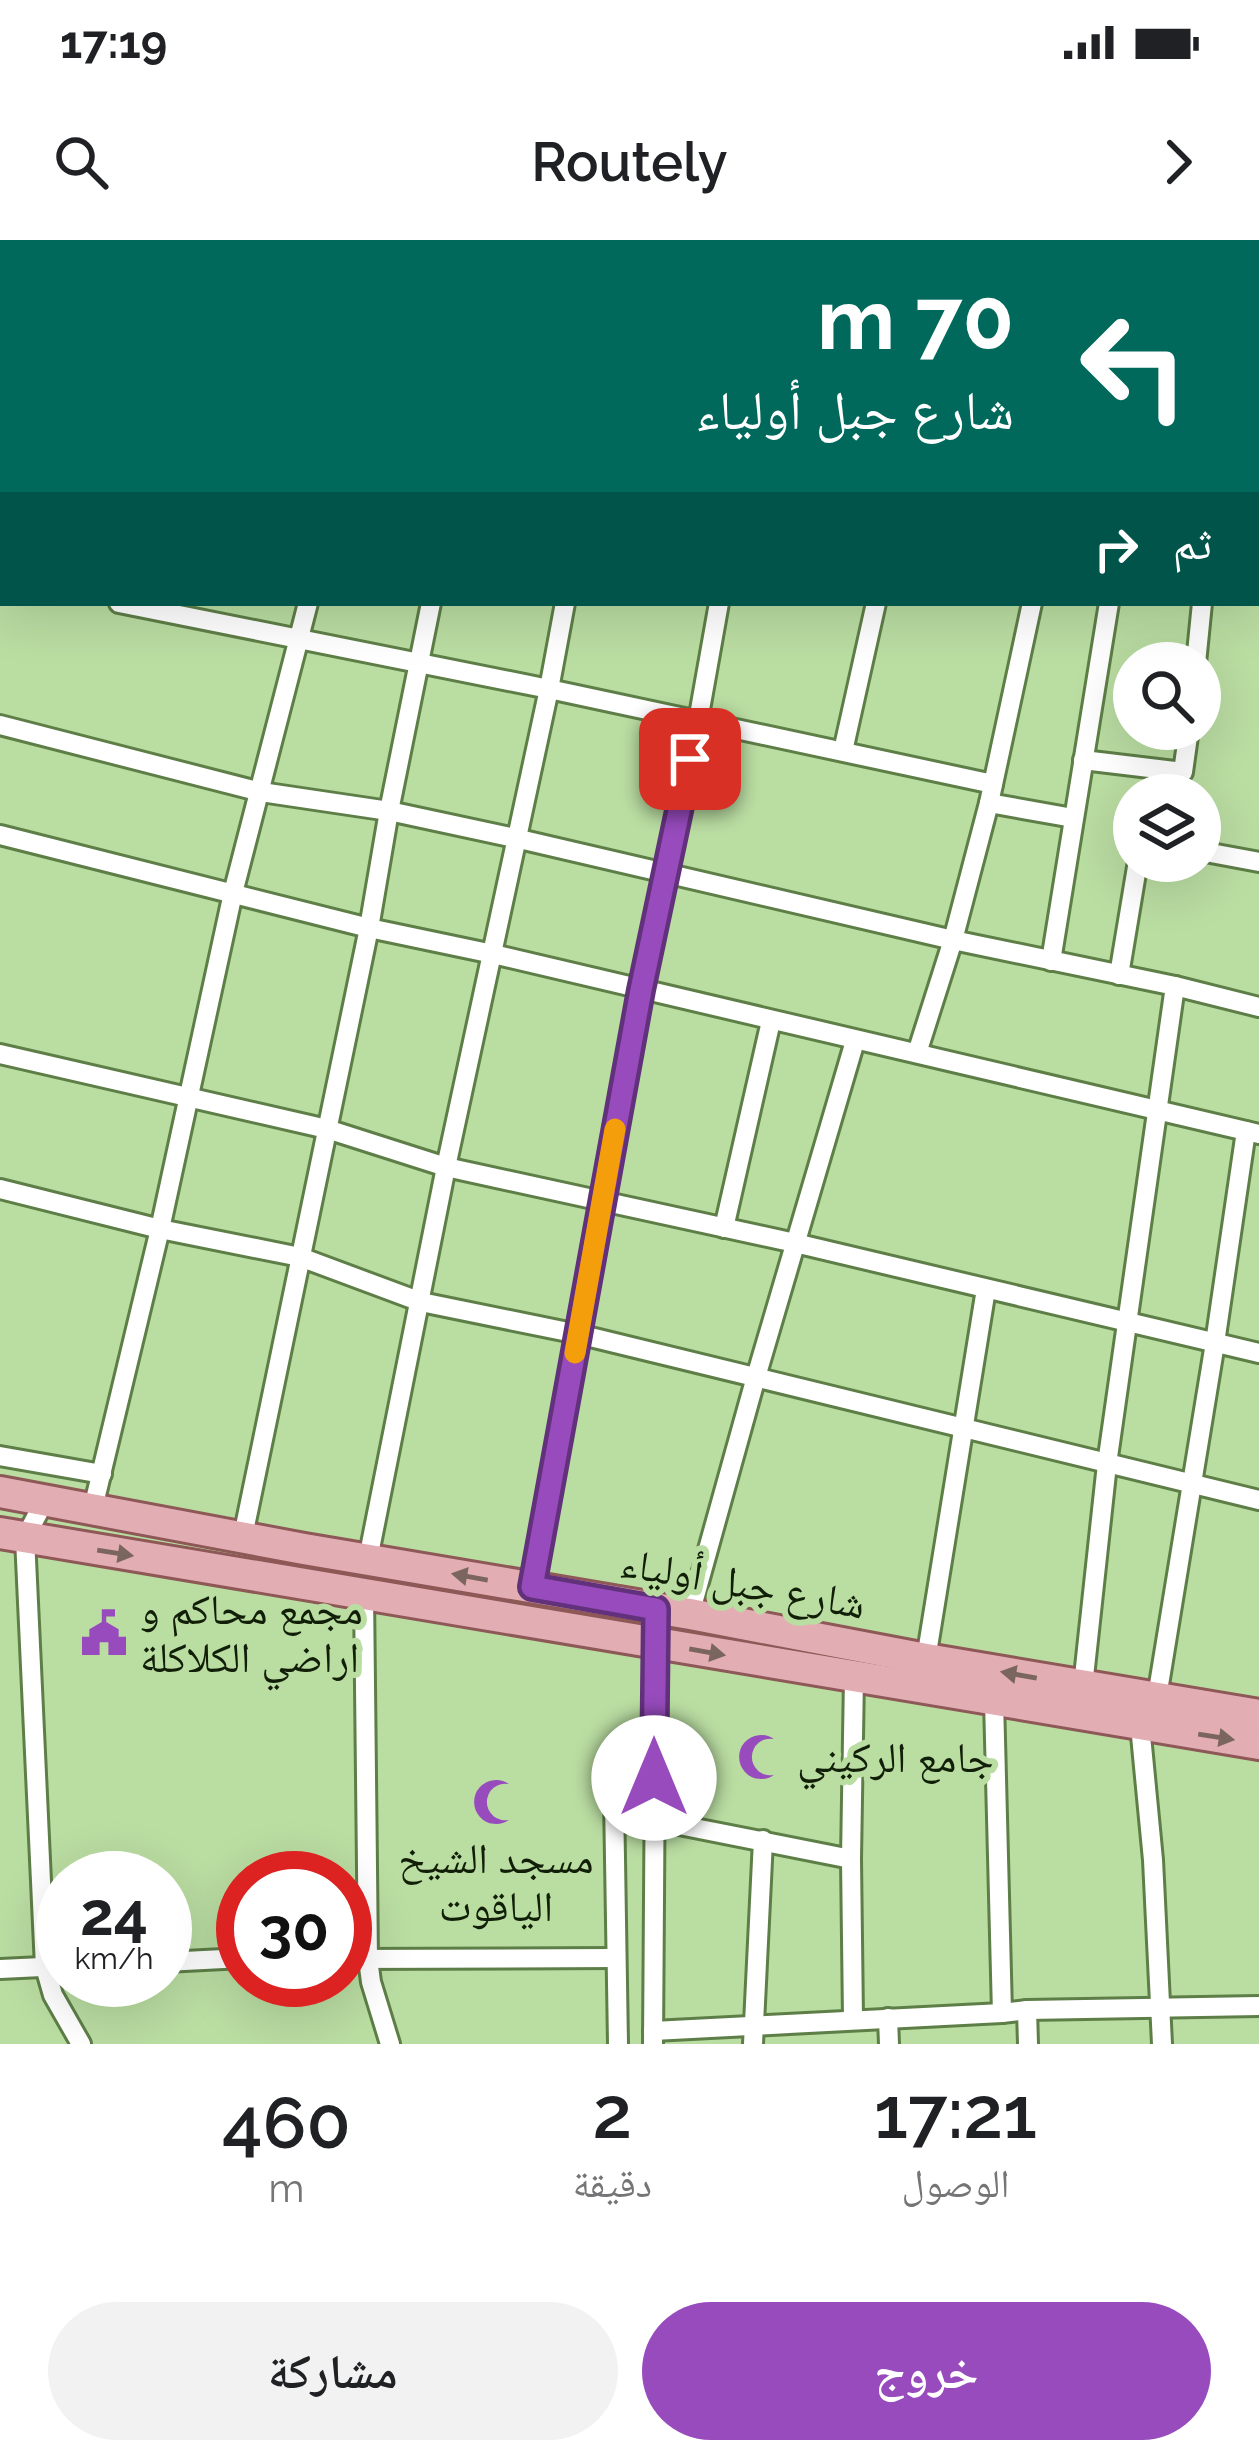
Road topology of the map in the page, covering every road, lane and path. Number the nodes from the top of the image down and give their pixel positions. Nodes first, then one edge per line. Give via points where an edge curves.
1 (134, 606) edge
2 (307, 606) edge
3 (430, 606) edge
4 (564, 606) edge
5 (718, 606) edge
6 (875, 606) edge
7 (1030, 606) edge
8 (1108, 606) edge
9 (1202, 606) edge
10 (299, 640) junction
11 (1198, 642) edge
12 (419, 664) junction
13 (549, 689) junction
14 (698, 721) junction
15 (0, 725) edge
16 (1186, 750) edge
17 (843, 752) junction
18 (1083, 760) junction
19 (260, 791) junction
20 (991, 794) junction
21 (389, 811) junction
22 (1073, 818) junction
23 (0, 835) edge
24 (515, 838) junction
25 (1221, 854) edge
26 (1259, 862) edge
27 (666, 875) junction
28 (1134, 882) edge
29 (233, 893) junction
30 (369, 928) junction
31 (952, 940) junction
32 (493, 954) junction
33 (1051, 961) junction
34 (1119, 975) junction
35 (1175, 986) junction
36 (641, 990) junction
37 (1259, 1007) edge
38 (771, 1021) junction
39 (855, 1040) junction
40 (917, 1053) junction
41 (0, 1054) edge
42 (189, 1096) junction
43 (1156, 1109) junction
44 (327, 1129) junction
45 (1252, 1132) edge
46 (446, 1166) junction
47 (0, 1190) edge
48 (601, 1201) junction
49 (724, 1228) junction
50 (160, 1229) junction
51 (795, 1244) junction
52 (300, 1257) junction
53 (986, 1289) junction
54 (421, 1302) junction
55 (1129, 1323) junction
56 (578, 1334) junction
57 (1215, 1343) junction
58 (1259, 1354) edge
59 (756, 1377) junction
60 (964, 1428) junction
61 (0, 1456) edge
62 (1107, 1465) junction
63 (101, 1474) junction
64 (1192, 1483) junction
65 (0, 1492) edge
66 (45, 1500) junction
67 (1259, 1500) edge
68 (93, 1508) junction
69 (12, 1536) edge
70 (243, 1536) junction
71 (368, 1559) junction
72 (532, 1587) junction
73 (364, 1593) junction
74 (656, 1609) junction
75 (690, 1614) junction
76 (655, 1643) junction
77 (926, 1659) junction
78 (854, 1677) junction
79 (1083, 1686) junction
80 (1157, 1697) junction
81 (994, 1700) junction
82 (1259, 1714) edge
83 (1140, 1725) junction
84 (1259, 1744) edge
85 (654, 1778) junction
86 (654, 1820) junction
87 (763, 1840) junction
88 (43, 1851) edge
89 (367, 1851) edge
90 (851, 1858) junction
91 (616, 1958) junction
92 (372, 1959) edge
93 (36, 1967) edge
94 (0, 1969) edge
95 (372, 1985) edge
96 (1259, 2006) edge
97 (59, 2007) edge
98 (1160, 2009) junction
99 (1027, 2010) junction
100 (1002, 2013) junction
101 (888, 2018) junction
102 (853, 2019) junction
103 (753, 2034) edge
104 (653, 2038) edge
105 (81, 2044) edge
106 (390, 2044) edge
107 (618, 2044) edge
108 (889, 2044) edge
109 (1028, 2044) edge
110 (1162, 2044) edge

1 - 10 street
2 - 10 street
3 - 12 street
4 - 13 street
5 - 14 street
6 - 17 street
7 - 20 street
8 - 18 street
9 - 11 street
10 - 12 street
10 - 19 street
12 - 13 street
12 - 21 street
13 - 14 street
13 - 24 street
14 - 17 street
14 - 27 street
15 - 19 street
16 - 18 street via 1183,772 1153,777
17 - 20 street
18 - 22 street
19 - 21 street
19 - 29 street
20 - 22 street
20 - 31 street
21 - 24 street
21 - 30 street
22 - 33 street
23 - 29 street
24 - 27 street
24 - 32 street
25 - 26 street
27 - 31 street
27 - 36 street
28 - 34 street
29 - 30 street
29 - 42 street
30 - 32 street
30 - 44 street
31 - 33 street
31 - 40 street
32 - 36 street
32 - 46 street
33 - 34 street
34 - 35 street
35 - 37 street
35 - 43 street
36 - 38 street
36 - 48 street
38 - 39 street
38 - 49 street
39 - 40 street
39 - 51 street
40 - 43 street
41 - 42 street
42 - 44 street
42 - 50 street
43 - 45 street
43 - 55 street
44 - 46 street
44 - 52 street
45 - 57 street
46 - 48 street
46 - 54 street
47 - 50 street
48 - 49 street
48 - 56 street
49 - 51 street
50 - 52 street
50 - 63 street
51 - 53 street
51 - 59 street
52 - 54 street
52 - 70 street
53 - 55 street
53 - 60 street
54 - 56 street
54 - 71 street
55 - 57 street
55 - 62 street
56 - 59 street
56 - 72 street
57 - 58 street
57 - 64 street
59 - 60 street
59 - 75 street
60 - 62 street
60 - 77 street
61 - 63 street
62 - 64 street
62 - 79 street
63 - 68 street
64 - 67 street
64 - 80 street
65 - 66 main road, شارع جبل أولياء
66 - 68 main road, شارع جبل أولياء
66 - 69 street
68 - 70 main road, شارع جبل أولياء
69 -> 73 main road, شارع جبل أولياء
69 - 88 street
70 - 71 main road, شارع جبل أولياء
72 -> 71 main road, شارع جبل أولياء
72 - 74 main road, شارع جبل أولياء
73 - 76 main road, شارع جبل أولياء
73 - 89 street
74 - 75 main road, شارع جبل أولياء
74 - 76 street
75 - 77 main road, شارع جبل أولياء
76 -> 78 main road, شارع جبل أولياء
76 - 85 street
79 -> 77 main road, شارع جبل أولياء
78 - 81 main road, شارع جبل أولياء
78 - 90 street
79 - 80 main road, شارع جبل أولياء
80 - 82 main road, شارع جبل أولياء
81 - 83 main road, شارع جبل أولياء
81 - 100 street
83 -> 84 main road, شارع جبل أولياء
83 - 98 street
85 - 86 street
85 - 91 street via 614,1797
86 - 87 street
86 - 104 street
87 - 90 street
87 - 103 street
90 - 102 street
91 - 92 street
91 - 107 street
93 - 94 street
95 - 106 street
96 - 98 street
97 - 105 street
98 - 99 street
98 - 110 street
99 - 100 street
99 - 109 street
100 - 101 street
101 - 102 street
101 - 108 street
102 - 103 street
103 - 104 street

